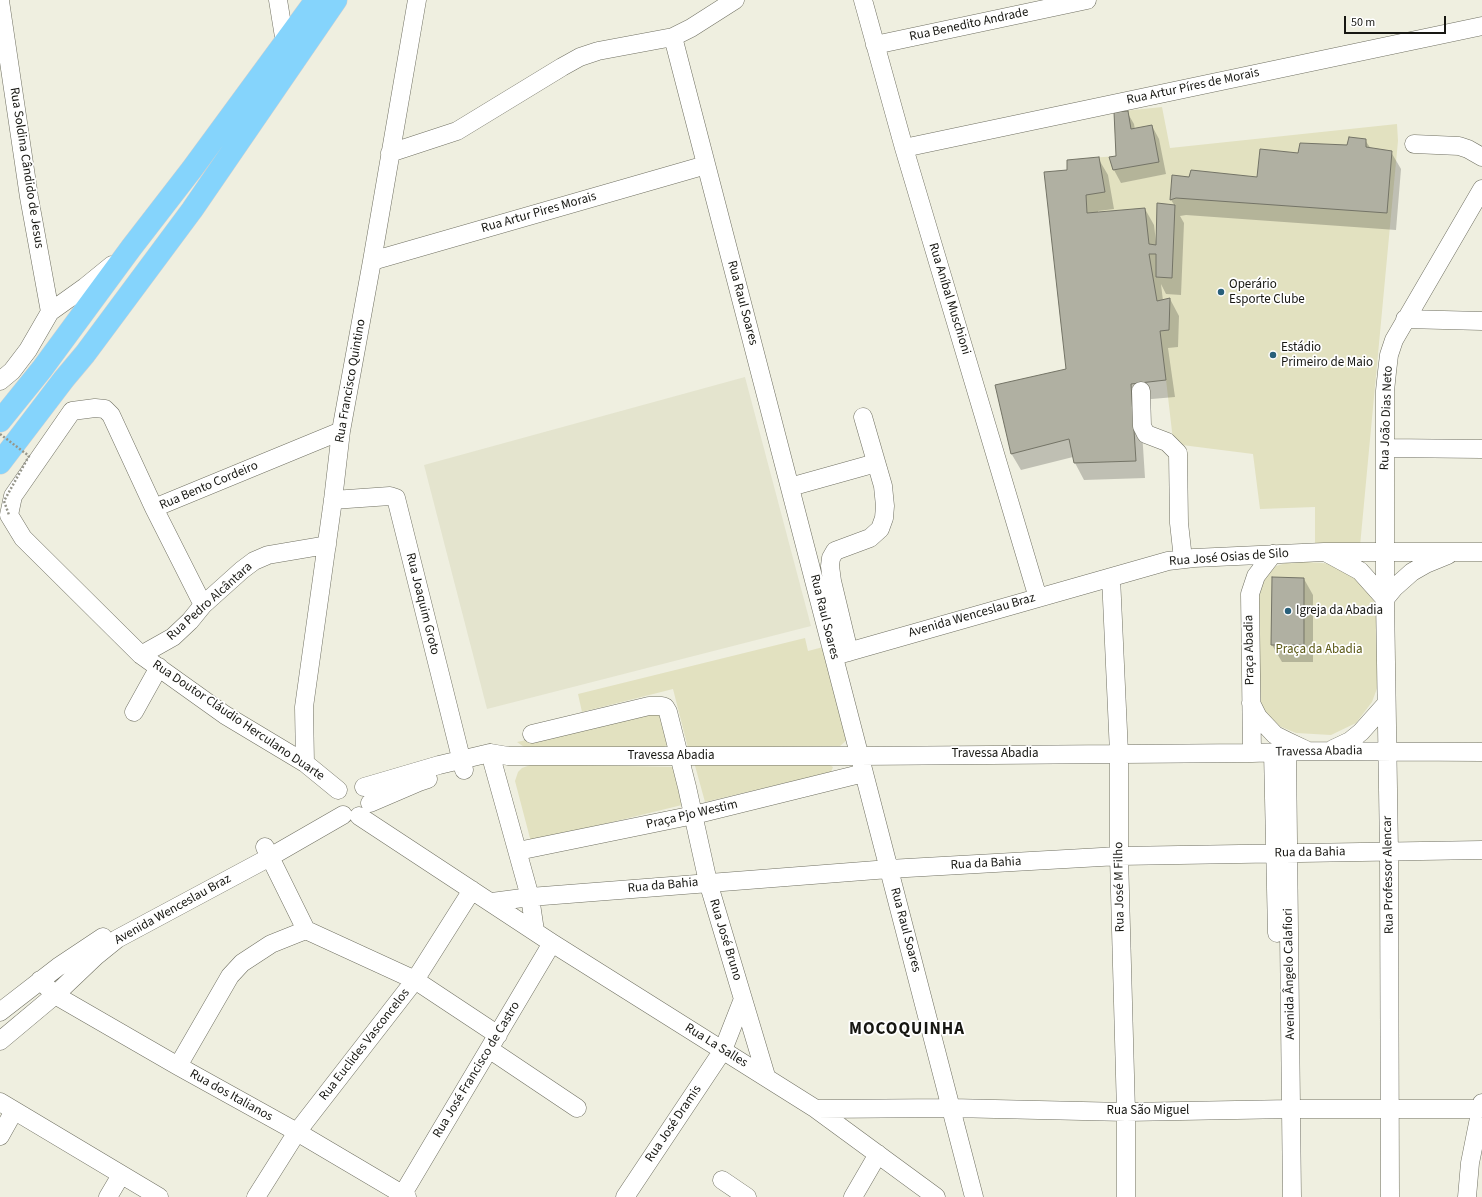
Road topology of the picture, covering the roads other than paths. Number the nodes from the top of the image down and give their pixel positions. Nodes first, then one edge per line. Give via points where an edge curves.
1 (278, 0) edge
2 (316, 0) edge
3 (336, 0) edge
4 (417, 0) edge
5 (735, 0) edge
6 (863, 0) edge
7 (1087, 0) edge
8 (0, 1) edge
9 (1032, 6) edge
10 (1482, 26) edge
11 (673, 37) junction
12 (285, 43) junction
13 (875, 45) junction
14 (1414, 144) dead end
15 (904, 148) junction
16 (390, 153) junction
17 (1482, 157) edge
18 (706, 165) junction
19 (1481, 193) edge
20 (131, 248) junction
21 (372, 261) junction
22 (50, 312) junction
23 (1405, 319) junction
24 (1482, 321) edge
25 (0, 381) edge
26 (1140, 391) dead end
27 (864, 417) dead end
28 (0, 421) edge
29 (341, 431) junction
30 (1385, 448) junction
31 (1482, 449) edge
32 (0, 463) edge
33 (876, 464) junction
34 (790, 487) junction
35 (333, 500) junction
36 (154, 508) junction
37 (327, 545) junction
38 (1324, 552) junction
39 (1386, 552) junction
40 (1455, 552) junction
41 (1482, 552) edge
42 (1273, 554) junction
43 (1183, 559) junction
44 (1112, 578) junction
45 (1038, 598) junction
46 (1385, 599) junction
47 (203, 605) junction
48 (842, 654) junction
49 (141, 655) junction
50 (159, 668) junction
51 (1251, 702) junction
52 (1386, 704) junction
53 (134, 712) dead end
54 (532, 734) dead end
55 (1309, 751) junction
56 (1328, 751) junction
57 (1387, 751) junction
58 (1280, 752) junction
59 (1482, 752) edge
60 (1119, 753) junction
61 (1252, 753) junction
62 (678, 756) junction
63 (859, 756) junction
64 (497, 757) junction
65 (305, 763) junction
66 (463, 764) junction
67 (864, 773) junction
68 (352, 803) junction
69 (694, 815) junction
70 (1482, 850) edge
71 (518, 851) junction
72 (268, 852) junction
73 (1389, 852) junction
74 (1282, 854) junction
75 (1119, 856) junction
76 (889, 869) junction
77 (708, 882) junction
78 (472, 890) junction
79 (530, 897) junction
80 (492, 902) junction
81 (306, 930) junction
82 (534, 931) junction
83 (552, 943) junction
84 (40, 980) junction
85 (415, 980) junction
86 (55, 995) junction
87 (743, 999) junction
88 (0, 1012) edge
89 (0, 1040) edge
90 (493, 1042) junction
91 (723, 1050) junction
92 (178, 1066) junction
93 (766, 1076) junction
94 (1481, 1106) edge
95 (7, 1107) edge
96 (577, 1108) dead end
97 (951, 1108) junction
98 (816, 1109) junction
99 (1286, 1109) junction
100 (1391, 1110) junction
101 (1126, 1112) junction
102 (297, 1132) junction
103 (0, 1136) edge
104 (878, 1154) junction
105 (1476, 1169) edge
106 (121, 1175) junction
107 (722, 1180) dead end
108 (404, 1196) edge
109 (108, 1197) edge
110 (159, 1197) edge
111 (256, 1197) edge
112 (625, 1197) edge
113 (747, 1197) edge
114 (853, 1197) edge
115 (936, 1197) edge
116 (974, 1197) edge
117 (1126, 1197) edge
118 (1282, 1197) edge
119 (1292, 1197) edge
120 (1390, 1197) edge
121 (1467, 1197) edge

1 - 12 street
2 - 12 highway
3 - 32 highway via 192,210
4 - 16 street, Rua Francisco Quintino
5 - 11 street
6 - 13 street, Rua Aníbal Muschioni
7 - 9 street, Rua Benedito Andrade
8 - 22 street, Rua Soldina Cândido de Jesus via 29,197
9 - 13 street, Rua Benedito Andrade
10 - 15 street, Rua Artur Píres de Morais
11 - 16 street via 598,51 580,57 457,131
11 - 18 street, Rua Raul Soares
12 - 20 highway
13 - 15 street, Rua Aníbal Muschioni
14 - 17 street via 1459,146
15 - 45 street, Rua Aníbal Muschioni
16 - 21 street, Rua Francisco Quintino
18 - 21 street, Rua Artur Pires Morais
18 - 34 street, Rua Raul Soares
19 - 23 street, Rua João Dias Neto
20 - 22 street via 105,272
20 - 28 highway via 42,369
21 - 29 street, Rua Francisco Quintino
22 - 25 street via 28,350 12,371
23 - 24 street
23 - 30 street, Rua João Dias Neto via 1389,355
26 - 43 street via 1142,426 1146,434 1167,442 1178,453 1179,523
27 - 33 street
29 - 35 street, Rua Francisco Quintino
29 - 36 street, Rua Bento Cordeiro
30 - 31 street
30 - 39 street, Rua João Dias Neto
33 - 34 street
33 - 48 street via 883,486 885,506 880,529 870,538 835,551 831,558
34 - 48 street, Rua Raul Soares
35 - 37 street, Rua Francisco Quintino
35 - 66 street, Rua Joaquim Groto via 390,496 396,498
36 - 47 street, Rua Bento Cordeiro
36 - 49 street, Rua Doutor Cláudio Herculano Duarte via 112,415 105,409 95,408 72,411 13,496 9,515 24,538
37 - 47 street, Rua Pedro Alcântara via 268,555 242,570
37 - 65 street, Rua Francisco Quintino via 304,707
38 - 39 street, Rua José Osias de Silo
38 - 42 street, Rua José Osias de Silo
38 - 46 street via 1360,572
39 - 40 street, Rua José Osias de Silo
39 - 46 street, Rua Professor Alencar
40 - 41 street, Rua José Osias de Silo
40 - 46 street, Rua José Osias de Silo via 1412,572
42 - 43 street, Rua José Osias de Silo
42 - 51 street, Praça Abadia via 1256,576 1250,594
43 - 44 street, Rua José Osias de Silo via 1143,567
44 - 45 street, Avenida Wenceslau Braz
44 - 60 street, Rua José M Filho
45 - 48 street, Avenida Wenceslau Braz
46 - 52 street, Rua Professor Alencar
47 - 49 street, Rua Pedro Alcântara via 173,637
48 - 63 street, Rua Raul Soares
49 - 50 street, Rua Doutor Cláudio Herculano Duarte
50 - 53 street
50 - 65 street, Rua Doutor Cláudio Herculano Duarte via 226,715
51 - 55 street via 1258,717 1275,734
51 - 61 street, Praça Abadia
52 - 56 street via 1350,741
52 - 57 street, Rua Professor Alencar
54 - 62 street, Rua José Bruno via 649,706 662,706 668,712
55 - 56 street, Travessa Abadia
55 - 58 street, Travessa Abadia
56 - 57 street, Travessa Abadia
57 - 59 street, Travessa Abadia
57 - 73 street, Rua Professor Alencar
58 - 61 street, Travessa Abadia
58 - 74 street, Avenida Ângelo Calafiori
60 - 61 street, Travessa Abadia
60 - 63 street, Travessa Abadia
60 - 75 street, Rua José M Filho
62 - 63 street, Travessa Abadia
62 - 64 street, Travessa Abadia
62 - 69 street, Rua José Bruno
63 - 67 street, Rua Raul Soares
64 - 66 street, Travessa Abadia
64 - 71 street
65 - 68 street, Rua Doutor Cláudio Herculano Duarte
66 - 68 street, Avenida Wenceslau Braz via 419,782
67 - 69 street, Praça Pjo Westim
67 - 76 street, Rua Raul Soares
68 - 72 street, Avenida Wenceslau Braz
68 - 78 street, Rua Doutor Cláudio Herculano Duarte
69 - 71 street, Praça Pjo Westim
69 - 77 street, Rua José Bruno
70 - 73 street, Rua da Bahia
71 - 79 street
72 - 81 street
72 - 84 street, Avenida Wenceslau Braz via 113,930
72 - 86 street, Avenida Wenceslau Braz via 117,939
73 - 74 street, Rua da Bahia
73 - 100 street, Rua Professor Alencar
74 - 75 street, Rua da Bahia
74 - 99 street, Avenida Ângelo Calafiori
75 - 76 street, Rua da Bahia
75 - 101 street, Rua José M Filho
76 - 77 street, Rua da Bahia
76 - 97 street, Rua Raul Soares
77 - 79 street, Rua da Bahia
77 - 87 street, Rua José Bruno
78 - 80 street, Rua Doutor Cláudio Herculano Duarte
78 - 85 street, Rua Euclides Vasconcelos
79 - 80 street, Rua da Bahia
79 - 82 street
80 - 82 street, Rua La Salles
81 - 85 street
81 - 92 street via 271,944 234,971
82 - 83 street, Rua La Salles
83 - 90 street, Rua José Francisco de Castro
83 - 91 street, Rua La Salles
84 - 86 street, Rua dos Italianos
84 - 88 street, Avenida Wenceslau Braz
85 - 90 street
85 - 102 street, Rua Euclides Vasconcelos
86 - 89 street, Avenida Wenceslau Braz
86 - 92 street, Rua dos Italianos
87 - 91 street, Rua José Bruno
87 - 93 street
90 - 96 street
90 - 108 street, Rua José Francisco de Castro
91 - 93 street, Rua La Salles
91 - 112 street, Rua José Dramis
92 - 102 street, Rua dos Italianos
93 - 98 street, Rua La Salles
94 - 100 street, Rua São Miguel
94 - 105 street
95 - 103 street
95 - 106 street
97 - 98 street, Rua São Miguel
97 - 101 street, Rua São Miguel
97 - 116 street, Rua Raul Soares
98 - 104 street, Rua La Salles
99 - 100 street, Rua São Miguel
99 - 101 street, Rua São Miguel
99 - 118 street, Avenida Ângelo Calafiori
99 - 119 street, Avenida Ângelo Calafiori
100 - 120 street, Rua Professor Alencar
101 - 117 street, Rua José M Filho
102 - 108 street, Rua dos Italianos
102 - 111 street, Rua Euclides Vasconcelos
104 - 114 street
104 - 115 street, Rua La Salles
105 - 121 street
106 - 109 street
106 - 110 street
107 - 113 street

